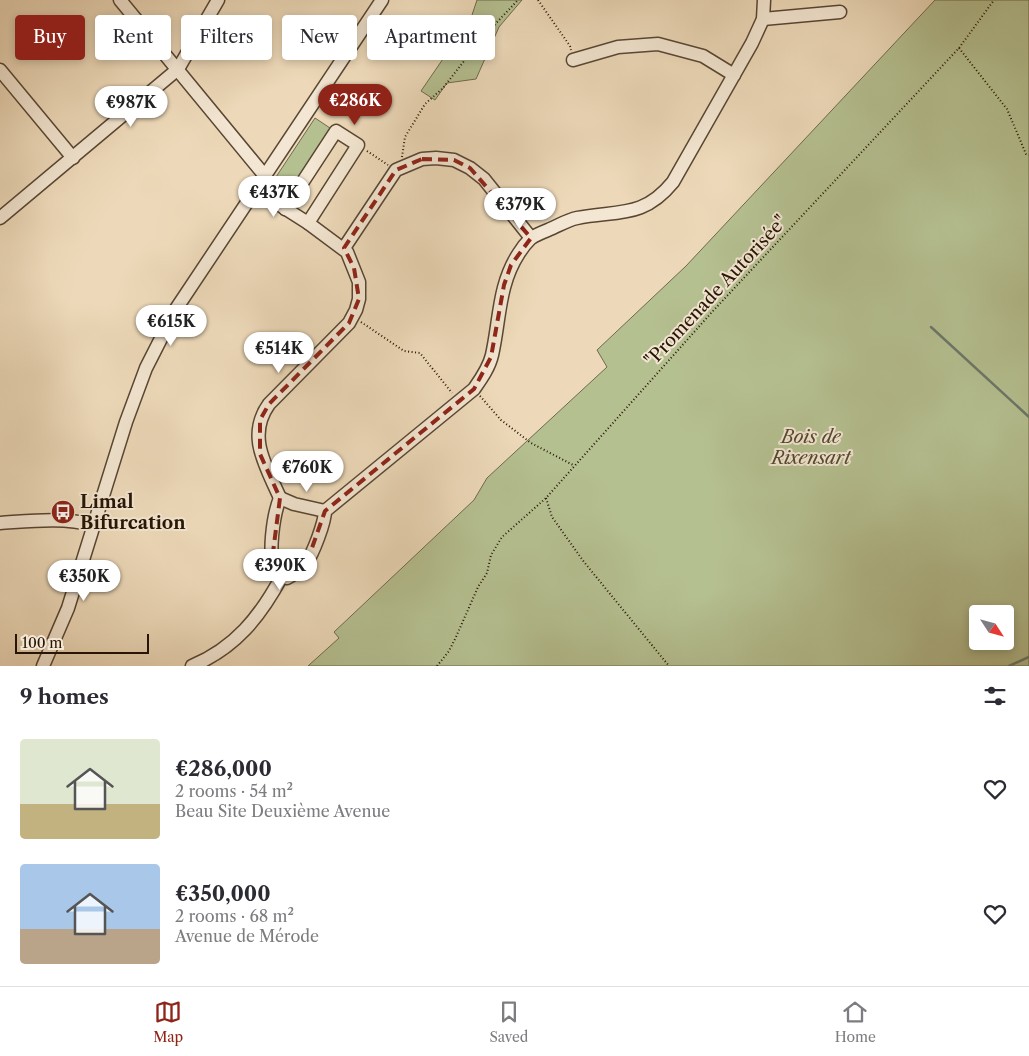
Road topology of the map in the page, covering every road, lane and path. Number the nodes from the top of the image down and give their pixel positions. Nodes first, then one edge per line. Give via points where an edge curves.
1 (120, 0) edge
2 (218, 0) edge
3 (382, 0) edge
4 (518, 0) edge
5 (538, 0) edge
6 (764, 0) edge
7 (994, 0) edge
8 (840, 12) dead end
9 (763, 19) junction
10 (959, 48) junction
11 (573, 60) joint
12 (178, 69) junction
13 (0, 70) edge
14 (734, 75) junction
15 (358, 145) junction
16 (1029, 155) edge
17 (73, 158) junction
18 (400, 168) junction
19 (265, 176) junction
20 (256, 190) junction
21 (285, 209) junction
22 (0, 218) edge
23 (308, 223) junction
24 (531, 238) junction
25 (344, 248) junction
26 (352, 317) junction
27 (474, 389) junction
28 (460, 403) junction
29 (573, 465) junction
30 (280, 498) junction
31 (546, 498) junction
32 (325, 511) junction
33 (0, 523) edge
34 (93, 525) junction
35 (282, 576) junction
36 (44, 666) edge
37 (192, 666) edge
38 (437, 666) edge
39 (669, 666) edge

1 - 12 street
2 - 12 street
3 - 19 street
4 - 18 path via 482,38 443,88 425,104 405,137
5 - 11 path via 570,46
6 - 9 street
7 - 10 path, "Promenade Autorisée"
8 - 9 street
9 - 14 street
10 - 16 path via 1007,109
10 - 29 path, "Promenade Autorisée"
11 - 14 street via 618,47 658,44 703,56
12 - 17 street
12 - 19 street
13 - 17 street
14 - 24 street via 673,182 655,201 638,209 567,221
15 - 18 path
15 - 21 street via 336,130
15 - 23 street
17 - 22 street
18 - 24 street via 422,159 436,158 454,160 470,168 484,179
18 - 25 street
19 - 20 street
20 - 21 street
20 - 34 street via 176,309 146,368
21 - 23 street
23 - 25 street
24 - 27 street via 506,278 491,357
25 - 26 street via 358,282 358,299
26 - 28 path via 404,351 420,353
26 - 30 street via 263,412 258,433 260,454
27 - 28 street
27 - 29 path via 501,420 531,443
28 - 32 street
29 - 31 path, "Promenade Autorisée"
30 - 32 street
30 - 35 street via 272,554 275,568
31 - 38 path, "Promenade Autorisée" via 502,537 449,651
31 - 39 path via 552,517 584,562
32 - 35 street via 306,562 296,573 287,578
33 - 34 street via 64,520
34 - 36 street via 68,608
35 - 37 street via 271,598 245,631

